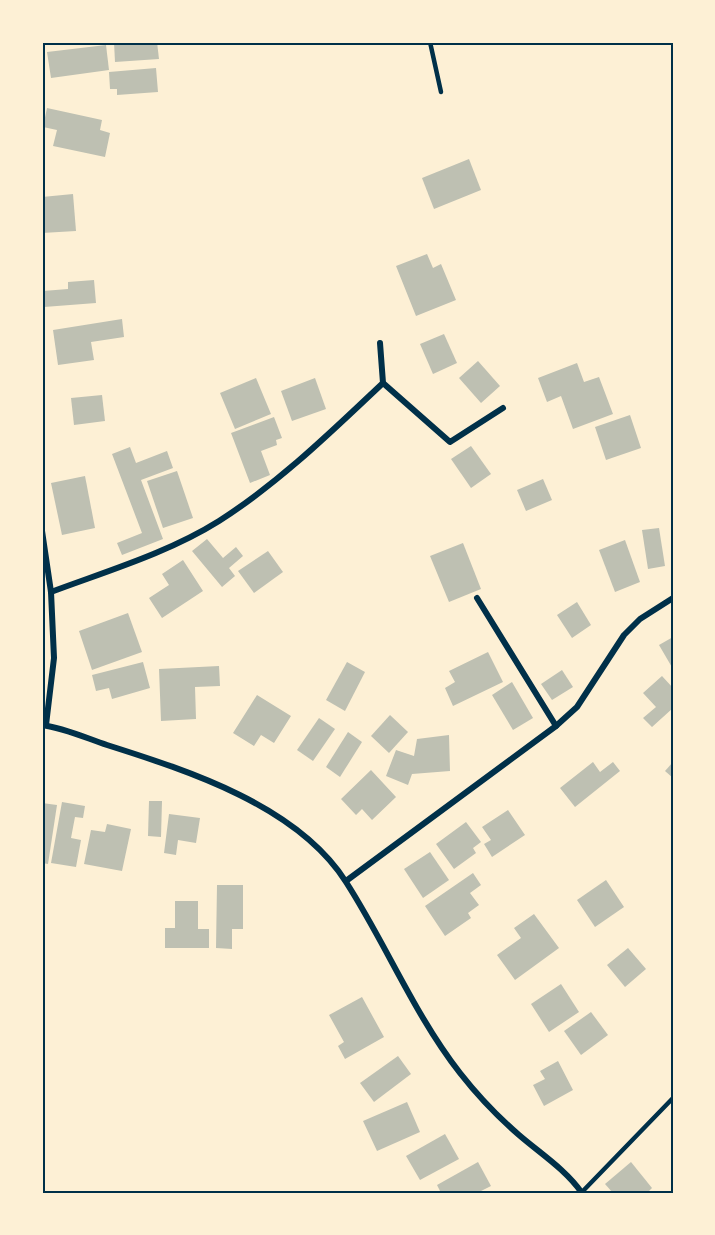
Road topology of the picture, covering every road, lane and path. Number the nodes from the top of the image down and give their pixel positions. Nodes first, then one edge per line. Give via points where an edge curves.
1 (430, 42) edge
2 (441, 92) dead end
3 (380, 343) dead end
4 (383, 383) junction
5 (503, 408) dead end
6 (42, 531) edge
7 (51, 592) junction
8 (477, 598) dead end
9 (673, 598) edge
10 (44, 725) edge
11 (556, 726) junction
12 (346, 881) junction
13 (673, 1098) edge
14 (582, 1192) edge

1 - 2 lane
3 - 4 street
4 - 5 street via 450,442
4 - 7 street via 290,470 216,522 153,554
6 - 7 street
7 - 10 street via 54,658
8 - 11 street
9 - 11 street via 640,619 624,635 577,707
10 - 12 street via 204,779 259,806 320,849
11 - 12 street
12 - 14 street via 414,1003 458,1070 488,1108 561,1168
13 - 14 lane

